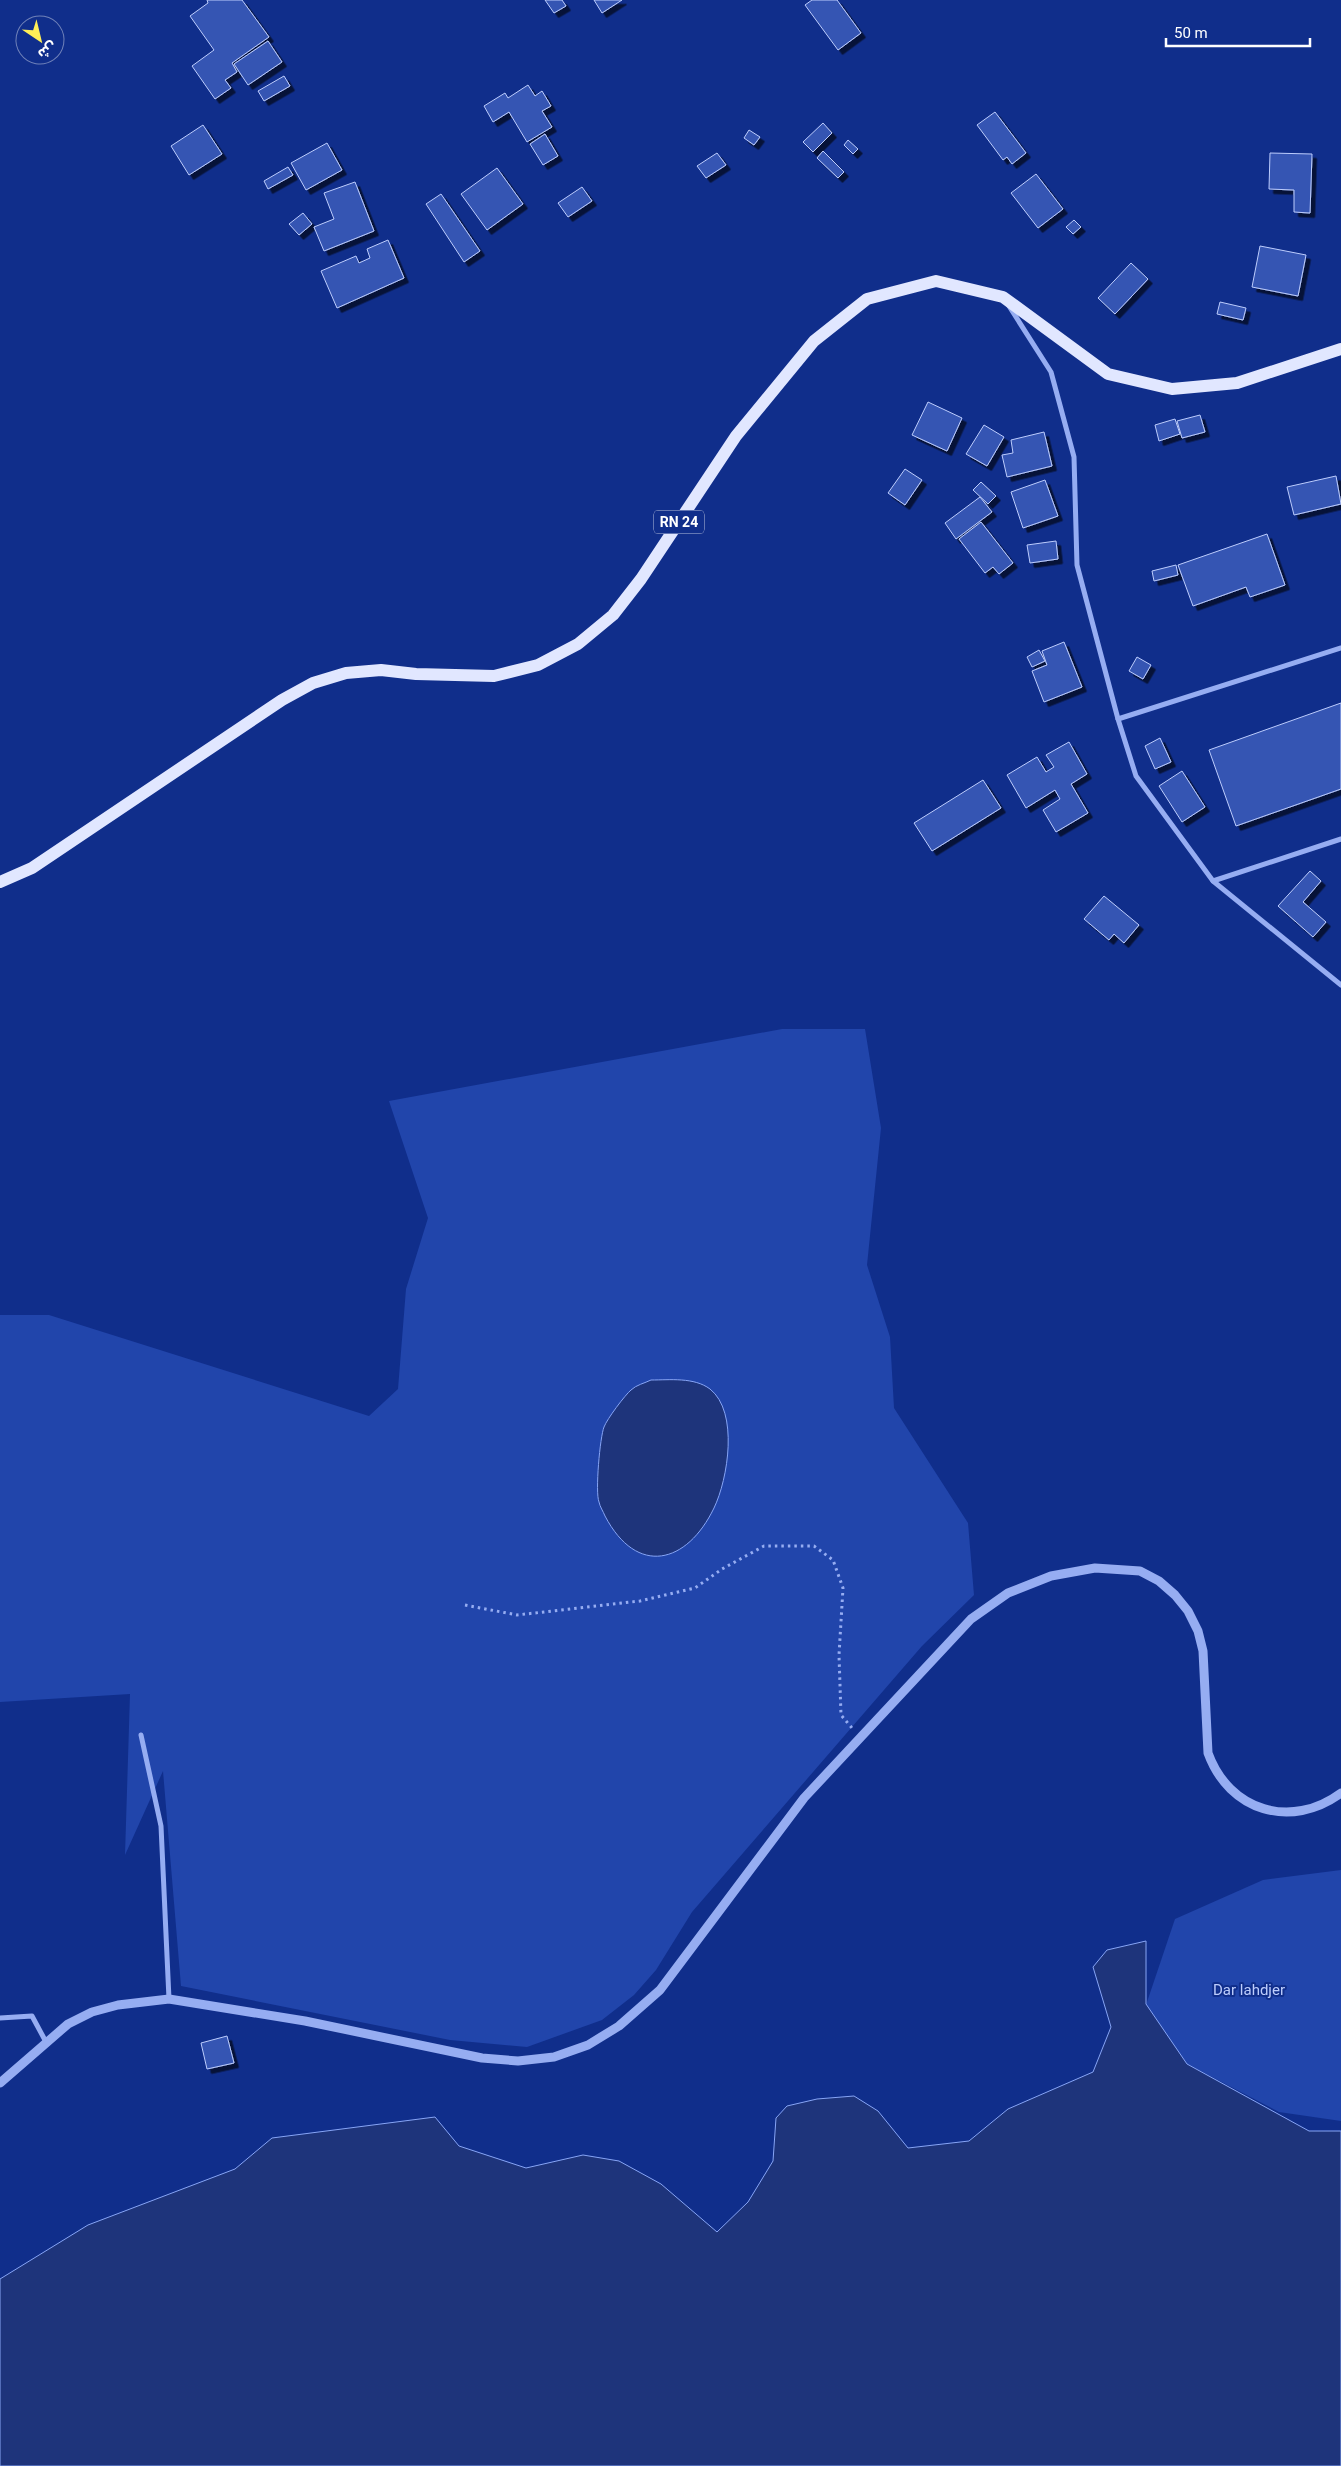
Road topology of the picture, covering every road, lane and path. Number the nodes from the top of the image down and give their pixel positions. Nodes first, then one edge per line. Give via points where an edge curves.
1 (1003, 297) junction
2 (1341, 349) edge
3 (1341, 648) edge
4 (1118, 719) junction
5 (1341, 839) edge
6 (1213, 881) junction
7 (0, 882) edge
8 (1341, 985) edge
9 (465, 1605) dead end
10 (141, 1735) dead end
11 (860, 1739) junction
12 (1341, 1793) edge
13 (169, 2000) junction
14 (0, 2018) edge
15 (46, 2042) junction
16 (0, 2083) edge

1 - 2 main road, RN 24 via 1108,374 1172,389 1237,384
1 - 4 street via 1050,372 1074,457 1077,565
1 - 7 main road, RN 24 via 936,281 867,299 814,341 736,436 613,615 578,644 538,665 494,676 381,670 346,673 313,683 32,868
3 - 4 street
4 - 6 street via 1136,776
5 - 6 street
6 - 8 street
9 - 11 path via 517,1615 640,1601 695,1588 764,1546 814,1546 833,1560 843,1588 839,1655 841,1715
10 - 13 street via 161,1826
11 - 12 street via 971,1619 1008,1594 1050,1576 1086,1570 1140,1571 1175,1595 1198,1630 1203,1651 1208,1753 1222,1781 1250,1804 1276,1811 1310,1810
11 - 13 street via 804,1798 660,1990 619,2026 588,2045 554,2057 518,2061 482,2058 304,2021
13 - 15 street via 118,2004 92,2012 68,2024
14 - 15 street via 32,2016
15 - 16 street

